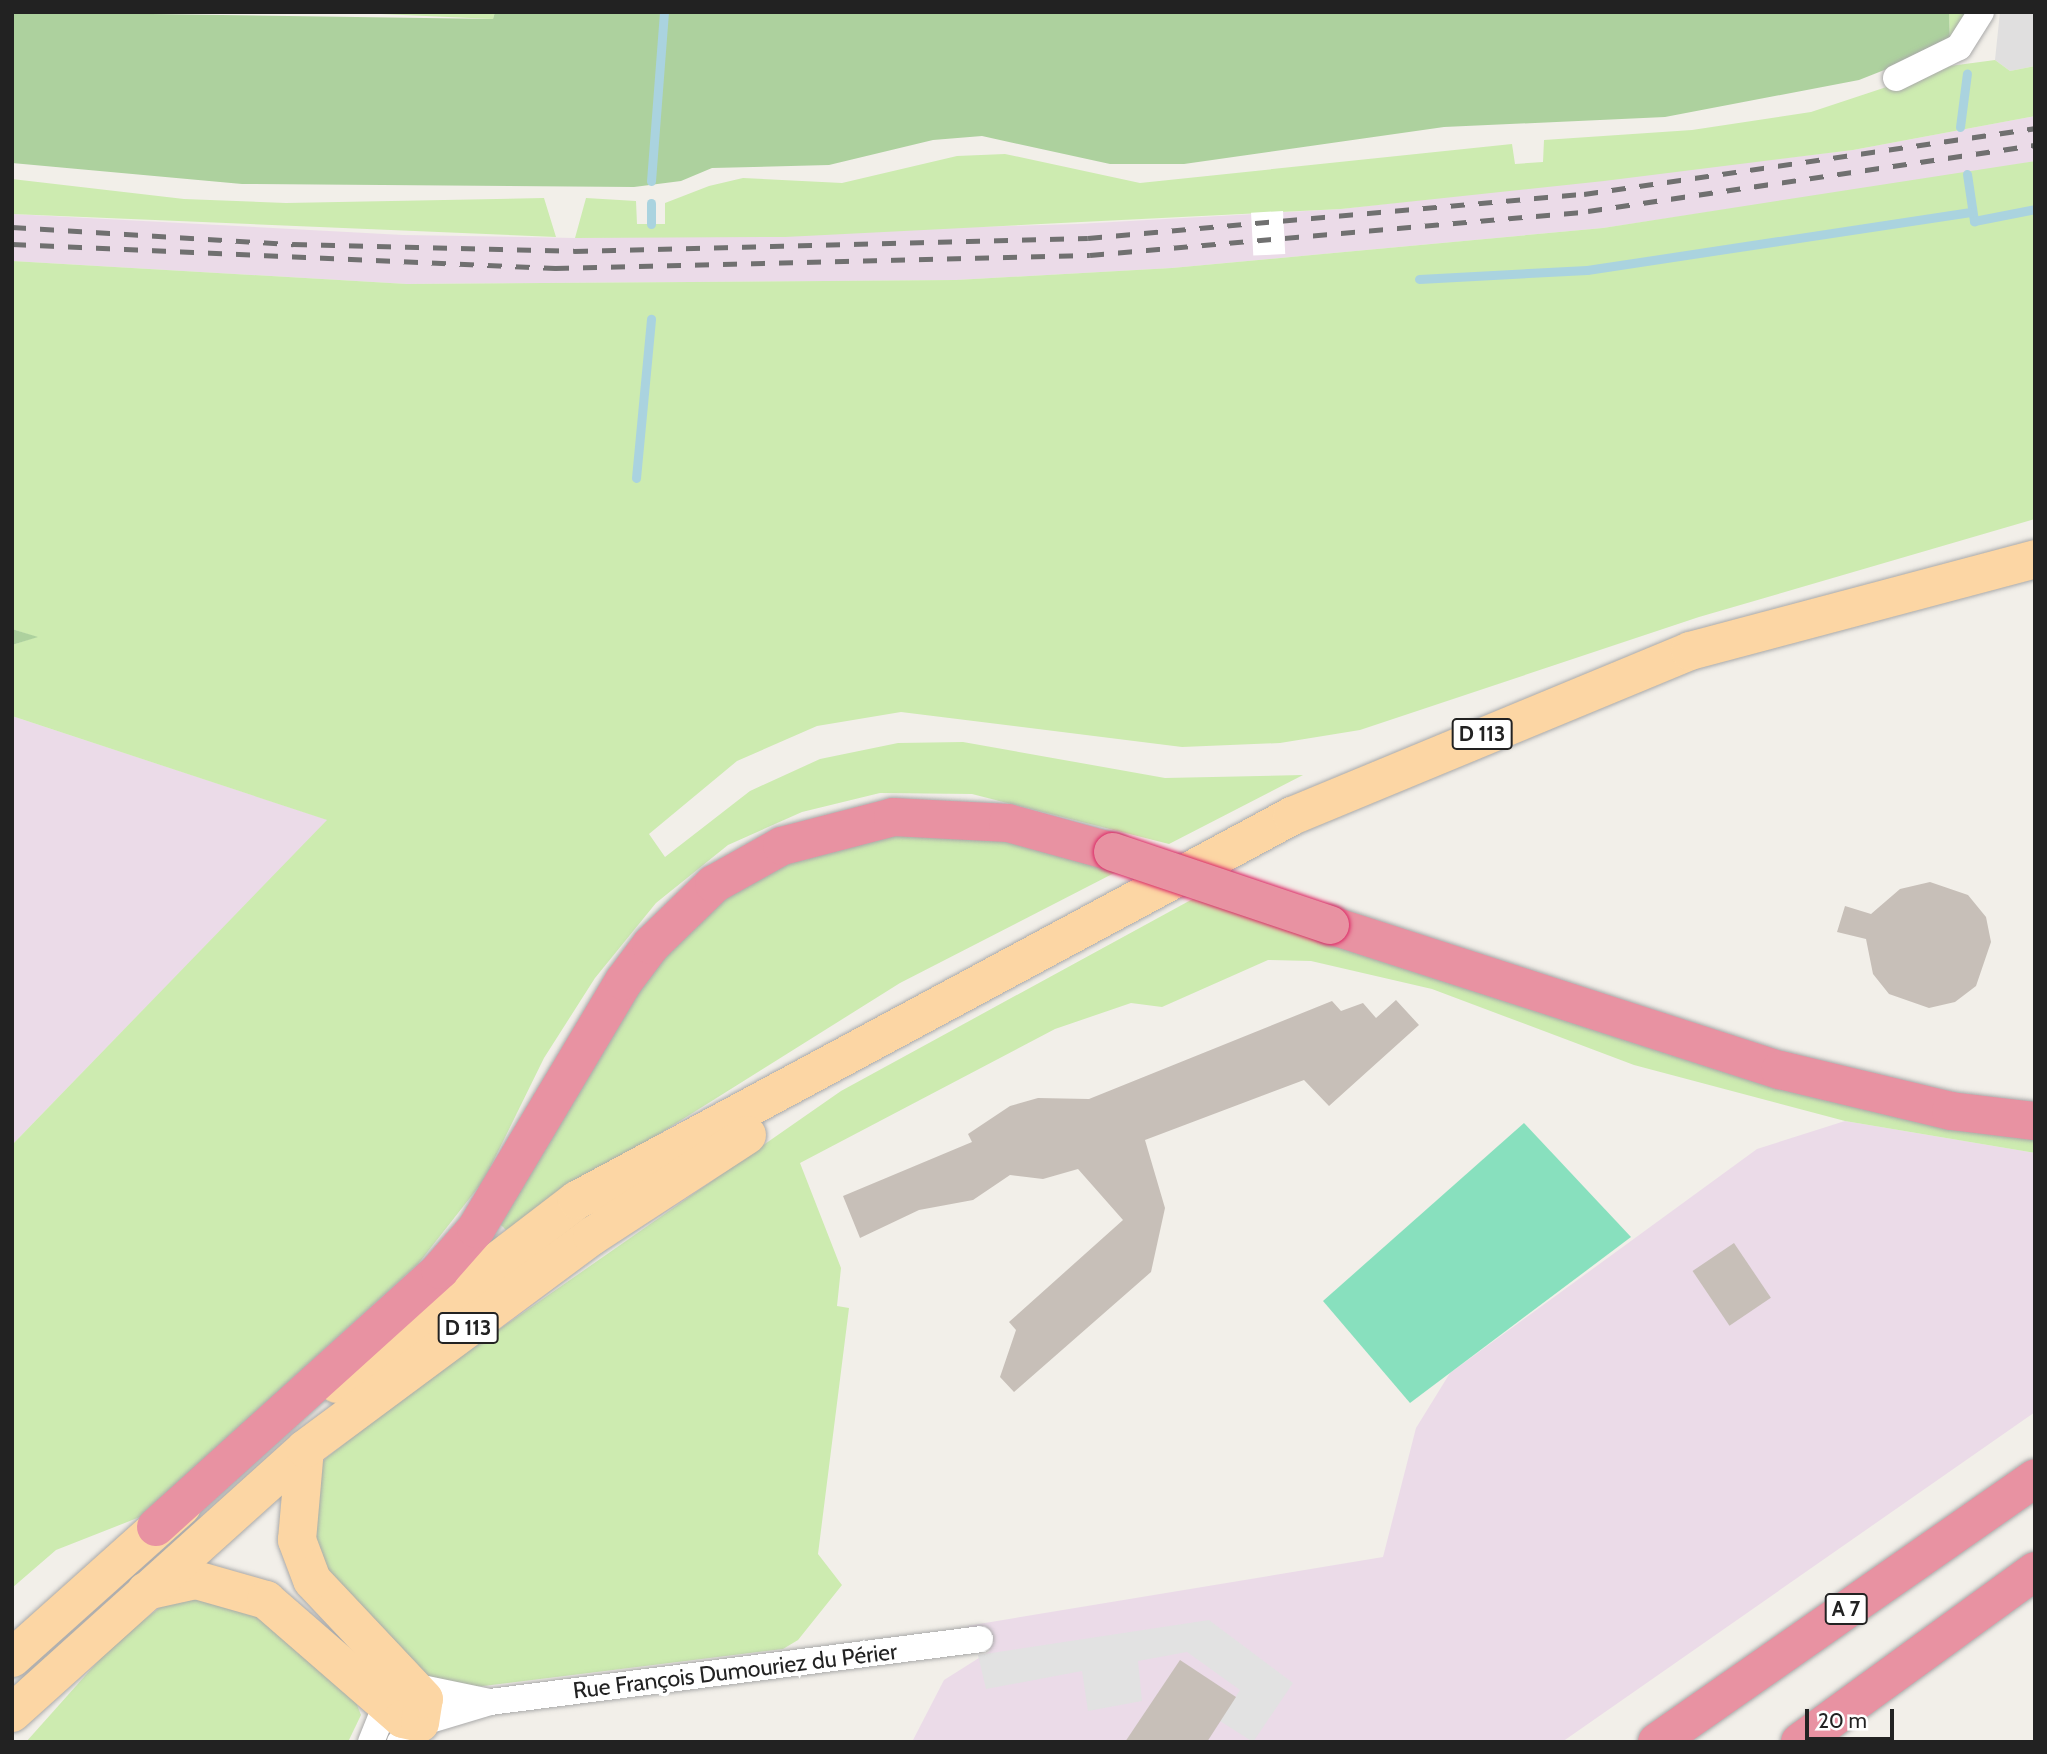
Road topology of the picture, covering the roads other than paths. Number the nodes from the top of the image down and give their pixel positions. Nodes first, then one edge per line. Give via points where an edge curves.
1 (1981, 12) edge
2 (1896, 78) dead end
3 (2035, 559) edge
4 (963, 995) junction
5 (2035, 1121) edge
6 (306, 1449) junction
7 (2035, 1478) edge
8 (156, 1527) junction
9 (2035, 1572) edge
10 (144, 1591) junction
11 (980, 1639) dead end
12 (12, 1658) edge
13 (490, 1702) junction
14 (12, 1713) edge
15 (404, 1714) edge
16 (371, 1742) edge
17 (1657, 1742) edge
18 (1800, 1742) edge

1 - 2 street via 1959,47
3 - 4 main road, D 113 via 1690,651 1448,748 1150,887
4 - 6 main road, D 113 via 592,1236
4 - 8 main road, D 113 via 577,1200
5 - 8 highway, bridge via 1951,1111 1780,1070 1009,822 892,817 782,846 714,884 651,945 624,981 476,1229 440,1270
6 - 10 main road, D 113
6 - 15 main road via 297,1540 312,1580
7 - 17 highway, A 7
8 - 12 main road, D 113
9 - 18 highway
10 - 14 main road, D 113
10 - 15 main road via 196,1580 266,1600
11 - 13 street, Rue François Dumouriez du Périer
13 - 15 street, Rue François Dumouriez du Périer
13 - 15 street, Rue François Dumouriez du Périer
15 - 16 street

